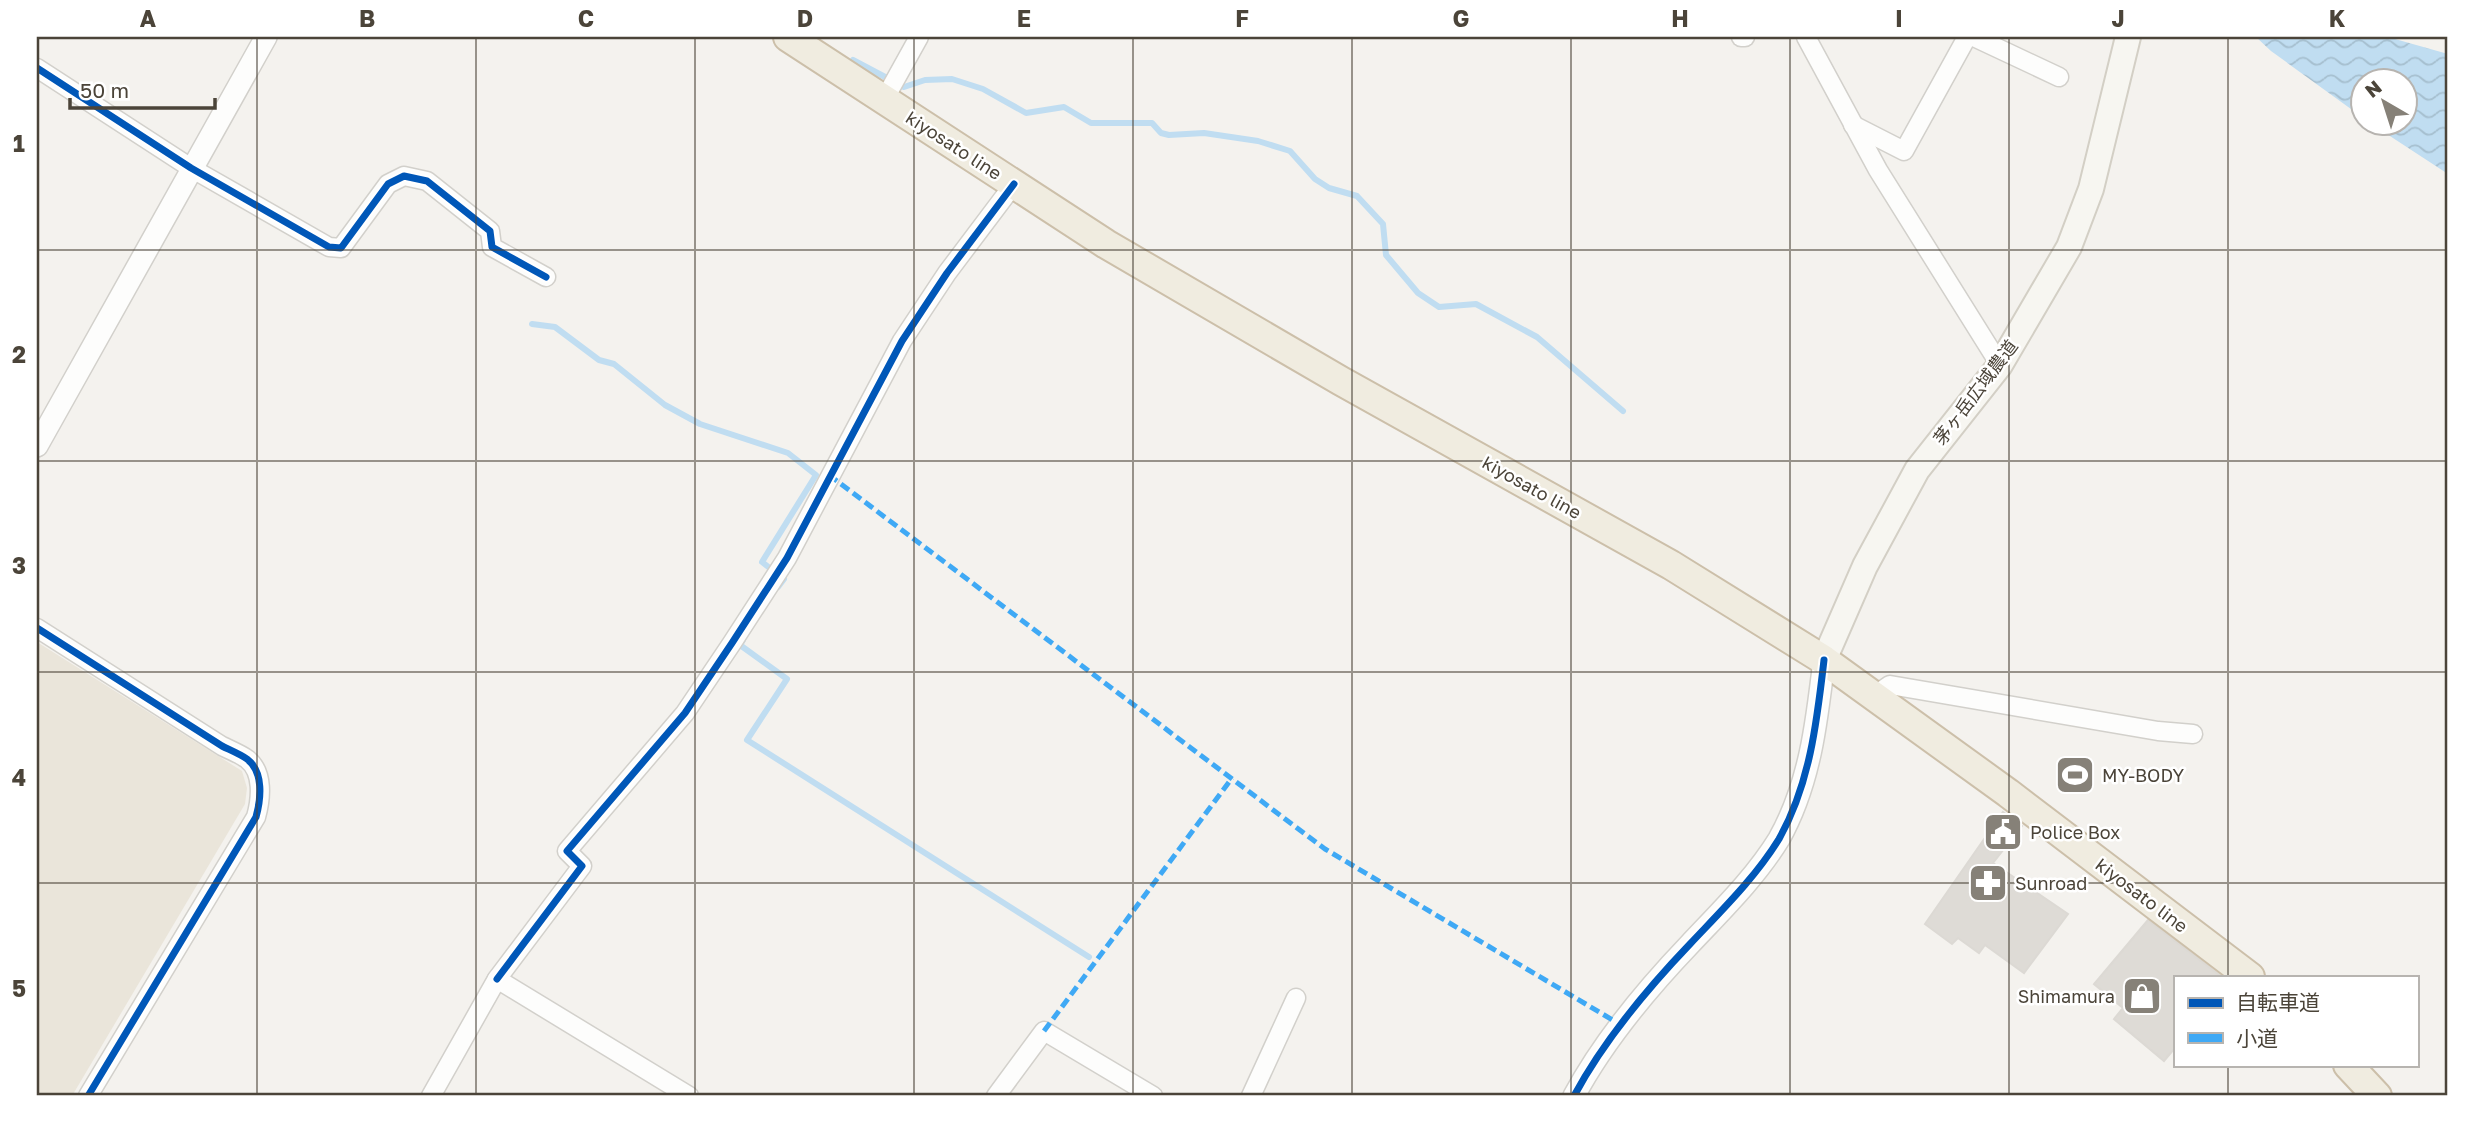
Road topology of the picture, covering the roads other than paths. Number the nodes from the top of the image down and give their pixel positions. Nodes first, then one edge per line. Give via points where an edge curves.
1 (266, 37) edge
2 (788, 37) edge
3 (919, 37) edge
4 (1805, 37) edge
5 (1967, 37) edge
6 (1974, 37) edge
7 (2128, 37) edge
8 (37, 68) edge
9 (2059, 77) dead end
10 (884, 100) junction
11 (1853, 125) junction
12 (191, 168) junction
13 (1014, 184) junction
14 (546, 277) dead end
15 (2000, 365) junction
16 (37, 446) edge
17 (37, 628) edge
18 (1824, 660) junction
19 (1874, 695) junction
20 (2193, 734) dead end
21 (2249, 976) edge
22 (497, 979) junction
23 (1296, 998) dead end
24 (2349, 1066) edge
25 (88, 1096) edge
26 (431, 1096) edge
27 (689, 1096) edge
28 (996, 1096) edge
29 (1153, 1096) edge
30 (1251, 1096) edge
31 (1574, 1096) edge
32 (2377, 1096) edge

1 - 12 street
2 - 10 highway, kiyosato line
3 - 10 street
4 - 11 street
5 - 11 street via 1904,151
6 - 9 street
7 - 15 main road, 茅ヶ岳広域農道 via 2091,189 2069,247
8 - 12 street
10 - 13 highway, kiyosato line
11 - 15 street
12 - 14 street via 329,247 341,248 387,184 404,176 427,181 490,231 492,247
12 - 16 street
13 - 18 highway, kiyosato line via 1106,244 1671,565
13 - 22 street via 902,341 787,558 732,643 685,713 568,851 582,866
15 - 18 main road, 茅ヶ岳広域農道 via 1917,470 1865,566
17 - 25 street via 248,760 260,787 256,817
18 - 19 highway, kiyosato line
18 - 31 street via 1811,752 1797,801 1778,839 1753,875 1646,993
19 - 20 street via 1889,685
19 - 21 highway, kiyosato line
22 - 26 street
22 - 27 street
23 - 30 street
24 - 32 highway
28 - 29 street via 1044,1031

